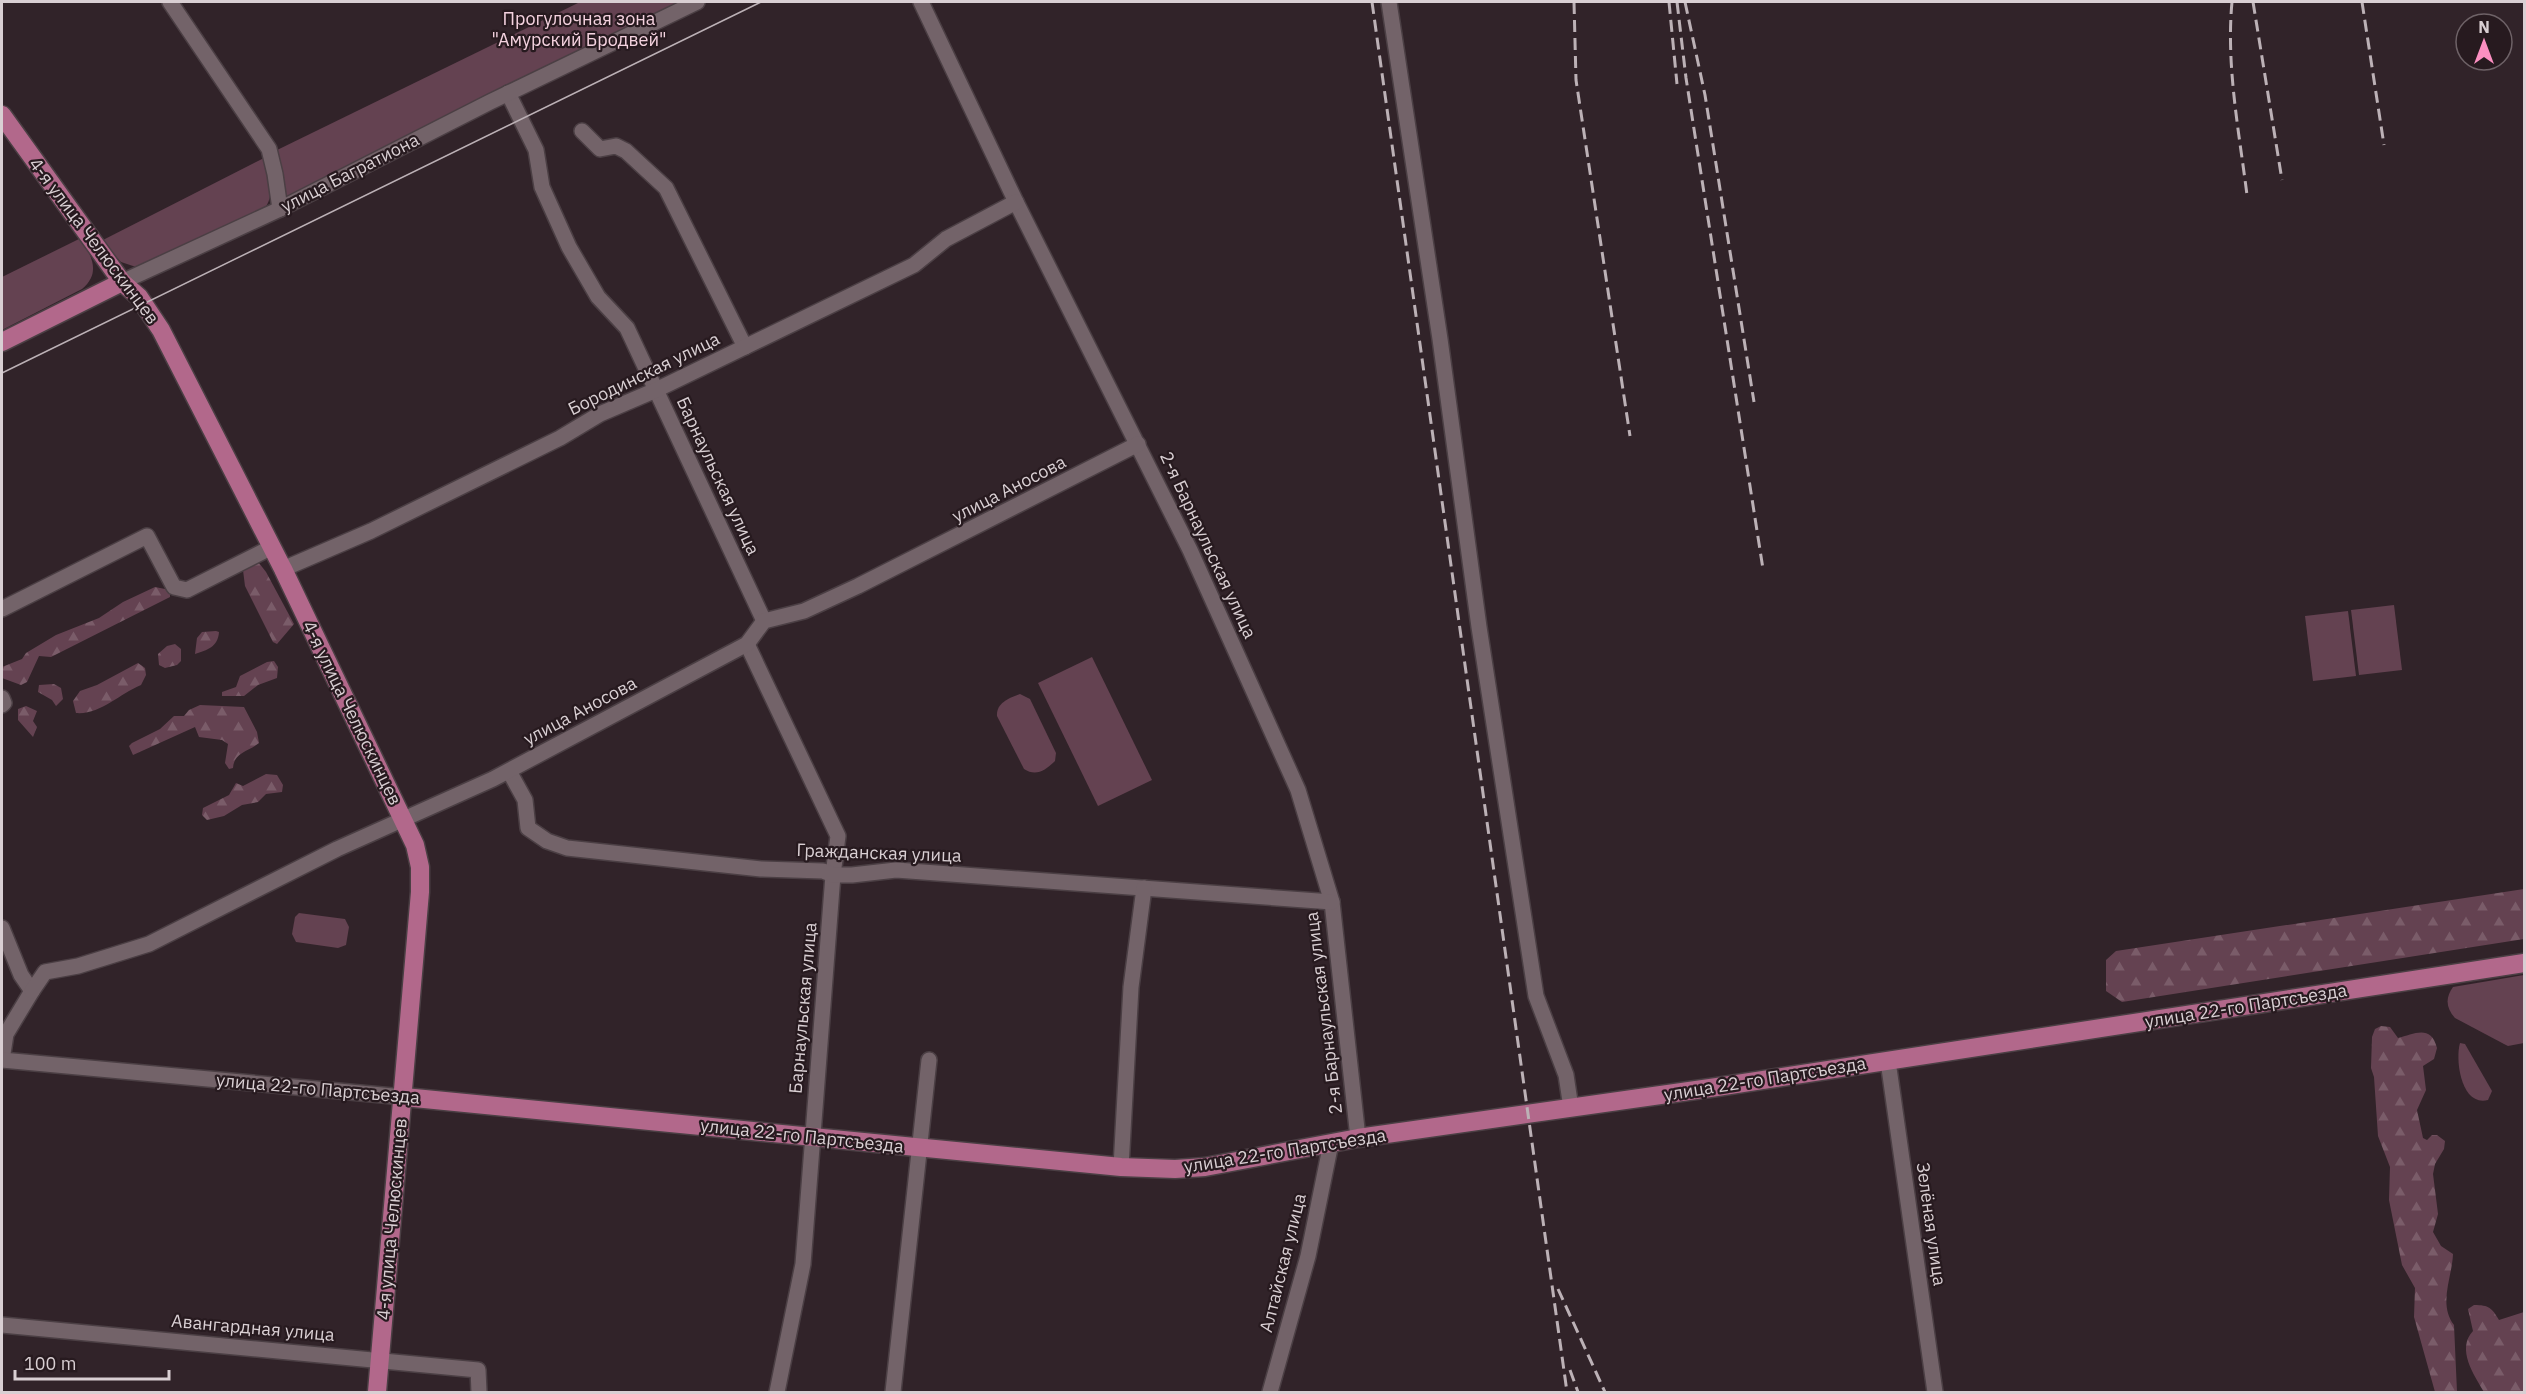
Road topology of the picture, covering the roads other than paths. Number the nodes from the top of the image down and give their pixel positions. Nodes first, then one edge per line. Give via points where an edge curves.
1 (170, 2) edge
2 (697, 2) edge
3 (921, 2) edge
4 (1389, 2) edge
5 (508, 93) junction
6 (2, 115) edge
7 (582, 130) dead end
8 (1016, 202) junction
9 (280, 209) junction
10 (122, 282) junction
11 (2, 342) edge
12 (745, 347) junction
13 (656, 390) junction
14 (1138, 444) junction
15 (272, 547) junction
16 (283, 569) junction
17 (2, 609) edge
18 (764, 621) junction
19 (747, 644) junction
20 (2, 698) edge
21 (2, 705) edge
22 (509, 771) junction
23 (404, 819) junction
24 (833, 874) junction
25 (1144, 888) junction
26 (1332, 902) junction
27 (2, 928) edge
28 (2524, 963) edge
29 (32, 991) junction
30 (2, 1060) edge
31 (928, 1060) dead end
32 (1888, 1061) junction
33 (404, 1097) junction
34 (1572, 1108) junction
35 (812, 1137) junction
36 (1358, 1138) junction
37 (1331, 1143) junction
38 (918, 1147) junction
39 (1121, 1167) junction
40 (2, 1325) edge
41 (379, 1359) junction
42 (376, 1392) edge
43 (479, 1392) edge
44 (777, 1392) edge
45 (892, 1392) edge
46 (1270, 1392) edge
47 (1935, 1392) edge

1 - 9 street via 269,149
2 - 5 street, улица Багратиона
3 - 8 street, 2-я Барнаульская улица
4 - 34 street via 1536,996 1566,1074
5 - 9 street, улица Багратиона
5 - 13 street, Барнаульская улица via 536,150 542,187 569,247 598,297 627,328
6 - 10 main road, 4-я улица Челюскинцев
7 - 12 street via 600,149 616,146 626,151 666,188
8 - 12 street, Бородинская улица via 946,239 914,265
8 - 14 street, 2-я Барнаульская улица
9 - 10 street, улица Багратиона
10 - 11 main road, улица Багратиона
10 - 15 main road, 4-я улица Челюскинцев via 139,297 161,330
12 - 13 street, Бородинская улица
13 - 16 street, Бородинская улица via 600,414 560,438 371,531
13 - 18 street, Барнаульская улица
14 - 18 street, улица Аносова via 858,586 804,611
14 - 26 street, 2-я Барнаульская улица via 1191,550 1298,790
15 - 16 main road, 4-я улица Челюскинцев
15 - 17 street via 187,590 174,587 147,536
16 - 23 main road, 4-я улица Челюскинцев
18 - 19 street, улица Аносова
19 - 22 street, улица Аносова
19 - 24 street, Барнаульская улица via 838,836
20 - 21 street
22 - 23 street, улица Аносова
22 - 24 street, Гражданская улица via 525,800 528,828 567,848
23 - 29 street, улица Аносова via 148,944 45,972
23 - 33 main road, 4-я улица Челюскинцев via 417,856 420,892
24 - 25 street, Гражданская улица via 896,870
24 - 35 street, Барнаульская улица
25 - 26 street, Гражданская улица
25 - 39 street via 1131,987
26 - 36 street, 2-я Барнаульская улица
27 - 29 street via 21,975
28 - 32 main road, улица 22-го Партсъезда
29 - 30 street, улица Аносова via 6,1034
30 - 33 street, улица 22-го Партсъезда
31 - 38 street
32 - 34 main road, улица 22-го Партсъезда
32 - 47 street, Зелёная улица
33 - 35 main road, улица 22-го Партсъезда
33 - 41 main road, 4-я улица Челюскинцев
34 - 36 main road, улица 22-го Партсъезда
35 - 38 main road, улица 22-го Партсъезда
35 - 44 street, Барнаульская улица via 803,1264
36 - 37 main road, улица 22-го Партсъезда
37 - 39 main road, улица 22-го Партсъезда via 1205,1167
37 - 46 street, Алтайская улица via 1308,1257
38 - 39 main road, улица 22-го Партсъезда
38 - 45 street
40 - 41 street, Авангардная улица
41 - 42 main road, 4-я улица Челюскинцев
41 - 43 street, Авангардная улица via 478,1370

